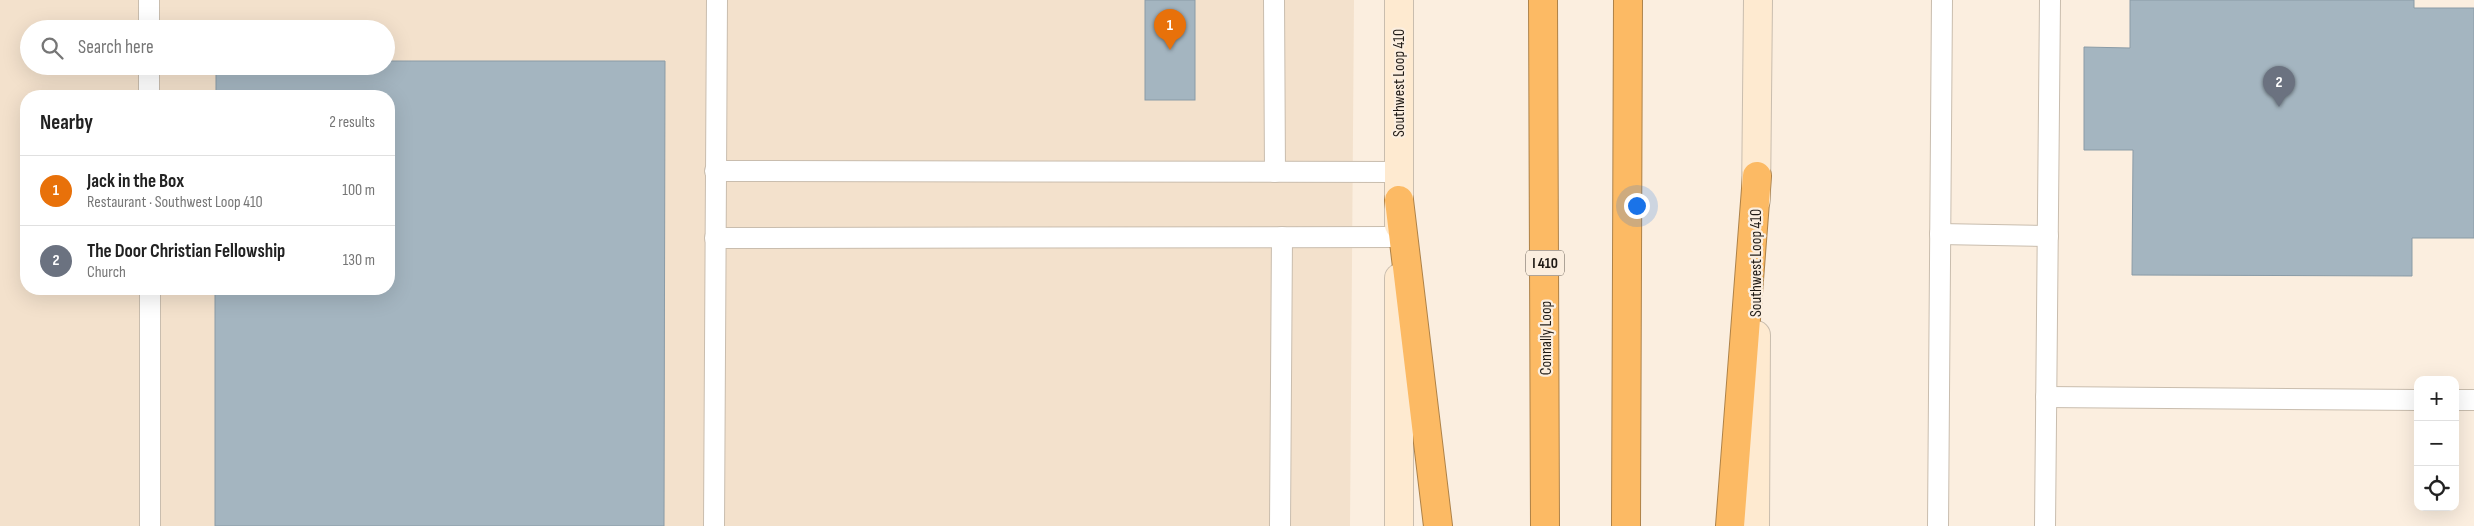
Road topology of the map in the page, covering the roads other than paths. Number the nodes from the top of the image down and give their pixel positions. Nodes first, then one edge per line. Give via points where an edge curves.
1 (149, 0) edge
2 (717, 0) edge
3 (1274, 0) edge
4 (1399, 0) edge
5 (1543, 0) edge
6 (1628, 0) edge
7 (1758, 0) edge
8 (1942, 0) edge
9 (2050, 0) edge
10 (149, 20) edge
11 (149, 75) edge
12 (150, 90) edge
13 (715, 171) junction
14 (1275, 172) junction
15 (1399, 172) junction
16 (1757, 176) junction
17 (1399, 200) junction
18 (1940, 234) junction
19 (1399, 236) junction
20 (2048, 236) junction
21 (1282, 237) junction
22 (715, 238) junction
23 (150, 295) edge
24 (2046, 397) junction
25 (2414, 400) edge
26 (2459, 400) edge
27 (2474, 400) edge
28 (150, 526) edge
29 (714, 526) edge
30 (1280, 526) edge
31 (1399, 526) edge
32 (1438, 526) edge
33 (1546, 526) edge
34 (1626, 526) edge
35 (1730, 526) edge
36 (1755, 526) edge
37 (1938, 526) edge
38 (2045, 526) edge

1 - 10 lane
2 - 13 lane
3 - 14 lane
4 - 15 main road, Southwest Loop 410
5 - 33 highway, Connally Loop / I 410
6 - 34 highway
7 - 16 main road, Southwest Loop 410
8 - 18 lane
9 - 20 lane
11 - 12 lane
13 - 14 lane
13 - 22 lane
14 - 15 lane
15 - 17 main road, Southwest Loop 410
16 - 35 highway
16 - 36 main road, Southwest Loop 410
17 - 19 main road, Southwest Loop 410
17 - 32 highway
18 - 20 lane
18 - 37 lane
19 - 21 lane
19 - 31 main road, Southwest Loop 410
20 - 24 lane
21 - 22 lane
21 - 30 lane
22 - 29 lane
23 - 28 lane
24 - 25 lane
24 - 38 lane
26 - 27 lane

